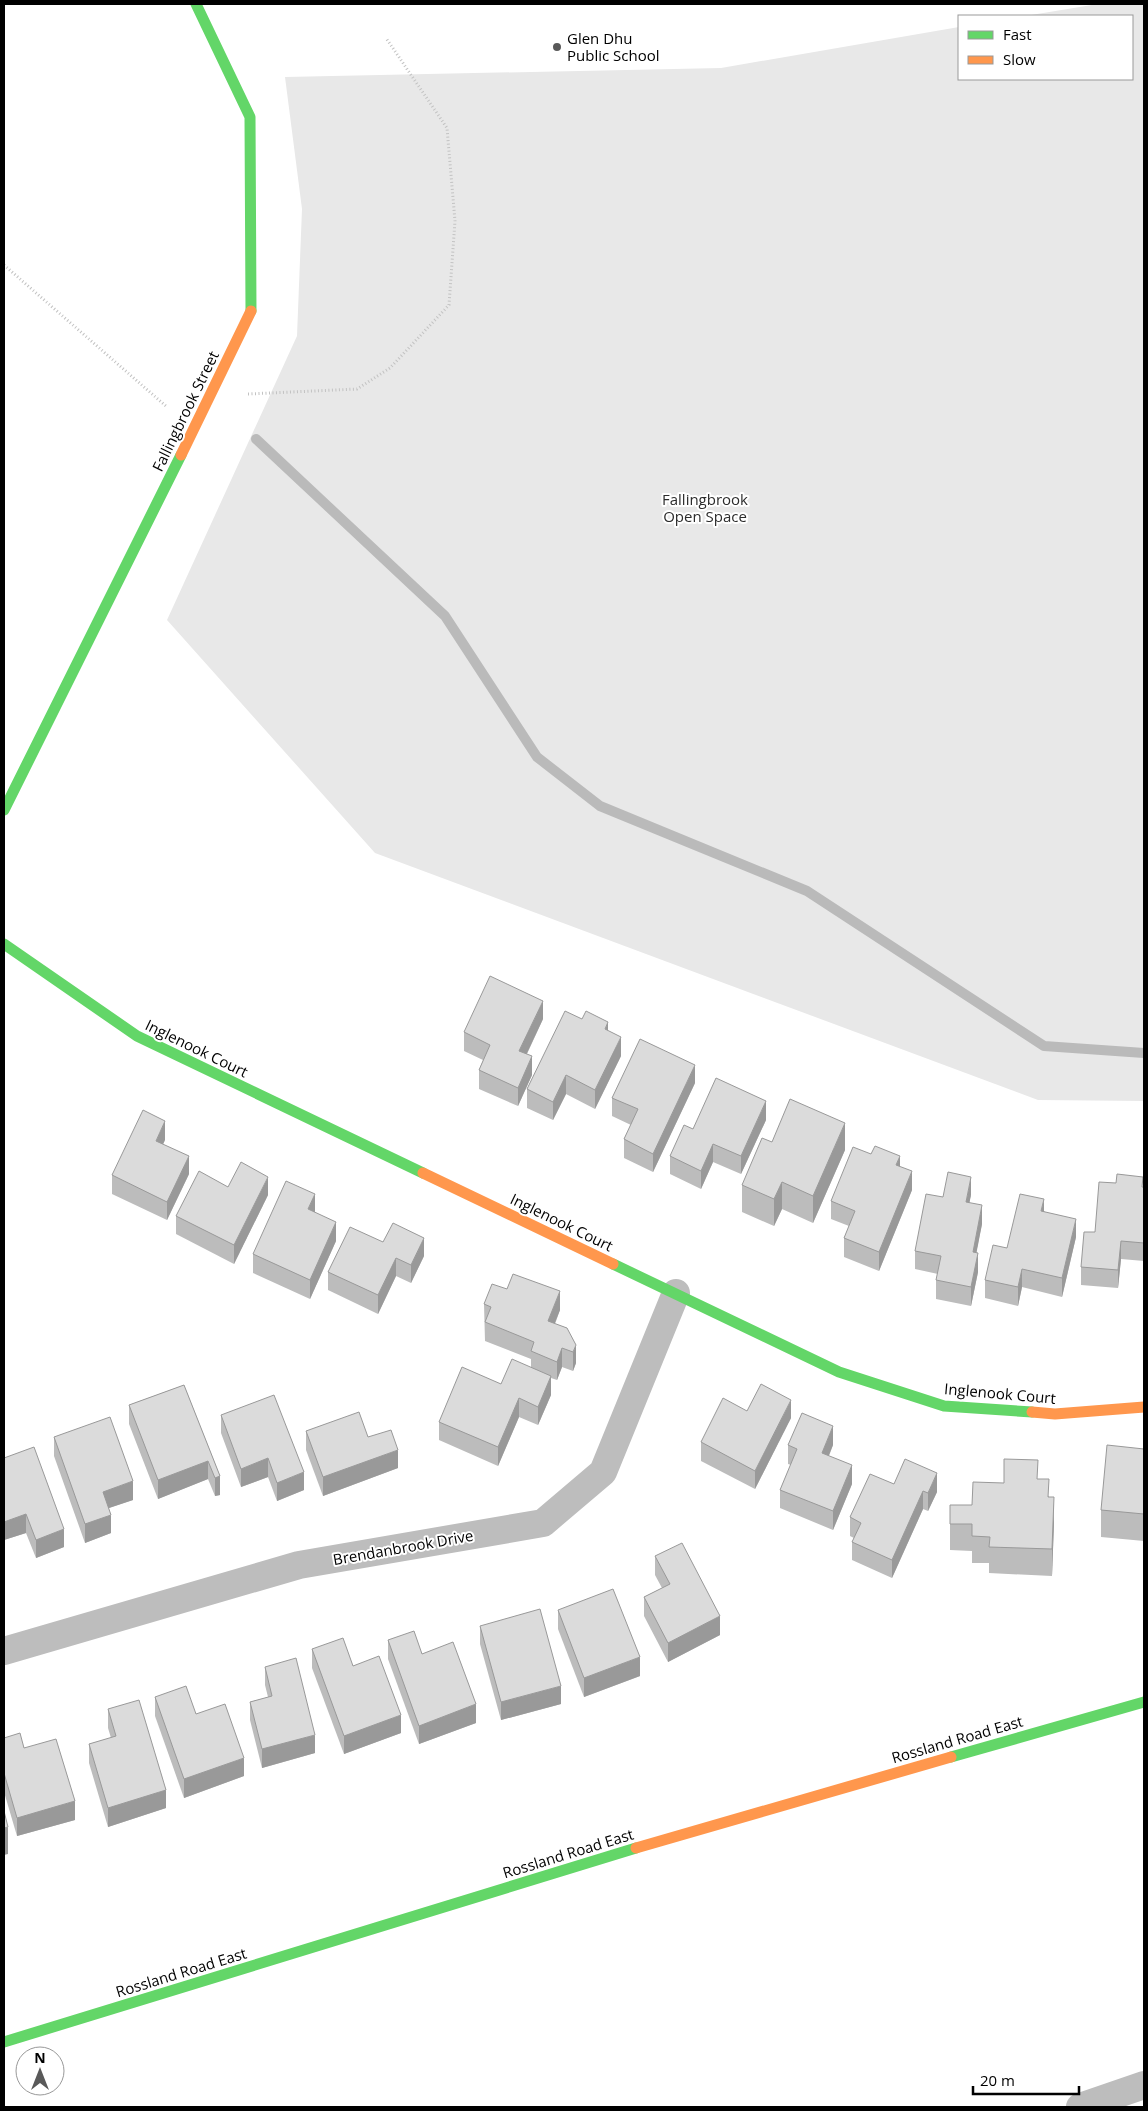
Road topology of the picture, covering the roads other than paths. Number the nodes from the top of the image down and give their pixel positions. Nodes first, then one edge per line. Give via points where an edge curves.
1 (196, 4) edge
2 (4, 810) edge
3 (4, 944) edge
4 (676, 1293) junction
5 (1144, 1407) edge
6 (4, 1651) edge
7 (1144, 1702) edge
8 (4, 2042) edge
9 (1144, 2085) edge
10 (1080, 2107) edge

1 - 2 street, Fallingbrook Street via 250,117 251,313
3 - 4 street, Inglenook Court via 137,1036
4 - 5 street, Inglenook Court via 838,1372 944,1406 1055,1414
4 - 6 street, Brendanbrook Drive via 603,1472 543,1523 299,1564
7 - 8 street, Rossland Road East via 706,1826
9 - 10 street

